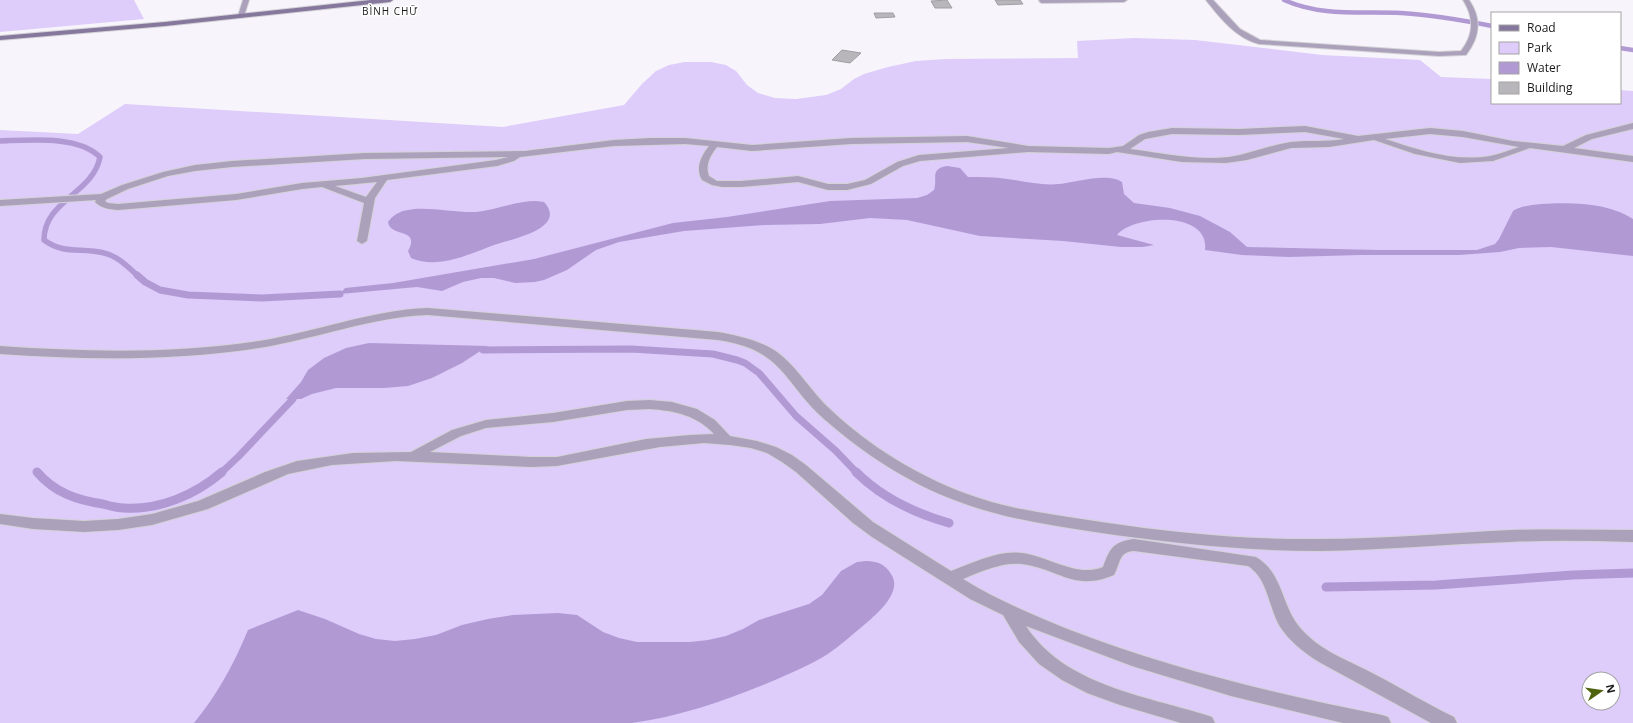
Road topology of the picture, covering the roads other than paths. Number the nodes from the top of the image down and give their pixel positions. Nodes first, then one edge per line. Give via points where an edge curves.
1 (246, 0) edge
2 (390, 0) edge
3 (1124, 0) edge
4 (1209, 0) edge
5 (1466, 0) edge
6 (1042, 1) edge
7 (241, 16) junction
8 (0, 38) edge
9 (1633, 126) edge
10 (1375, 137) junction
11 (1358, 139) junction
12 (715, 144) junction
13 (1530, 146) junction
14 (1028, 149) junction
15 (1118, 150) junction
16 (1565, 150) junction
17 (518, 154) junction
18 (1633, 159) edge
19 (384, 178) junction
20 (321, 184) junction
21 (103, 196) junction
22 (370, 202) junction
23 (0, 203) edge
24 (362, 241) dead end
25 (0, 350) edge
26 (726, 439) junction
27 (411, 458) junction
28 (0, 519) edge
29 (1633, 536) edge
30 (950, 578) junction
31 (1008, 610) junction
32 (1206, 723) edge
33 (1382, 723) edge
34 (1448, 723) edge

1 - 7 street
2 - 7 street
3 - 6 street
4 - 5 street via 1240,34 1259,42 1411,53 1455,53 1463,52 1470,45 1476,32 1472,8
7 - 8 street
9 - 16 street via 1596,134
10 - 11 street
10 - 13 street via 1440,132
10 - 13 street via 1428,155 1466,161 1487,160
11 - 15 street via 1329,144 1285,146 1247,157 1218,160 1163,157
11 - 15 street via 1301,129 1239,132 1172,131 1146,136
12 - 14 street via 767,148 851,141 967,139
12 - 14 street via 706,156 703,168 705,178 715,183 741,184 798,179 820,186 836,187 868,182 900,164 919,158
12 - 17 street via 677,141 632,142
13 - 16 street
14 - 15 street
16 - 18 street
17 - 19 street via 497,163
17 - 21 street via 365,156 216,165 151,178
19 - 20 street
19 - 22 street
20 - 21 street via 242,197 118,207 102,205 100,202
20 - 22 street
21 - 23 street
22 - 24 street
25 - 29 street via 103,355 200,352 261,344 386,317 434,312 718,336 751,343 775,357 808,395 832,417 874,450 909,472 963,498 1007,511 1127,532 1185,539 1276,544 1363,544 1495,536
26 - 27 street via 691,439 650,444 586,458 549,462
26 - 27 street via 711,422 693,412 670,407 631,405 485,424 436,442
26 - 30 street via 757,445 786,457 810,475 856,518
27 - 28 street via 334,460 296,466 256,480 203,505 128,524 84,527 39,525
30 - 31 street
30 - 34 street via 1012,558 1082,575 1097,576 1109,571 1118,550 1134,544 1251,561 1264,569 1281,613 1298,637 1311,648
31 - 32 street via 1030,645 1063,673 1101,691
31 - 33 street via 1097,646 1203,681

